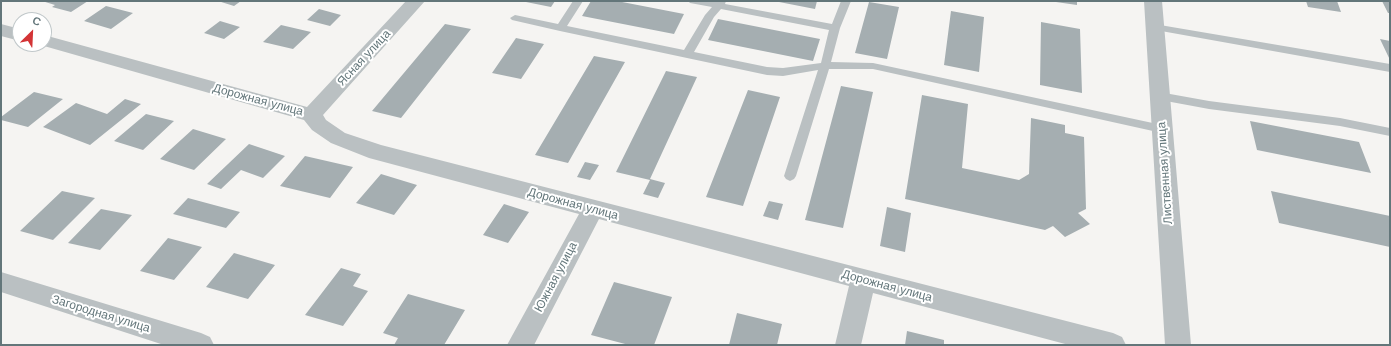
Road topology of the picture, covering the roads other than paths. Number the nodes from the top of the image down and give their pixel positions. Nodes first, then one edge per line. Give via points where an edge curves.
1 (416, 1) edge
2 (578, 1) edge
3 (693, 1) edge
4 (846, 1) edge
5 (1152, 1) edge
6 (720, 3) edge
7 (515, 18) dead end
8 (1154, 27) junction
9 (560, 28) junction
10 (835, 28) junction
11 (1, 30) edge
12 (12, 33) edge
13 (52, 43) edge
14 (688, 53) junction
15 (826, 66) junction
16 (1390, 68) edge
17 (1159, 96) junction
18 (311, 115) junction
19 (1162, 130) junction
20 (1390, 133) edge
21 (790, 176) dead end
22 (593, 209) junction
23 (863, 280) junction
24 (1, 282) edge
25 (201, 345) edge
26 (520, 345) edge
27 (848, 345) edge
28 (1113, 345) edge
29 (1178, 345) edge

1 - 18 street, Ясная улица
2 - 9 lane
3 - 6 lane
4 - 10 lane
5 - 8 street, Лиственная улица
6 - 10 lane
6 - 14 lane
7 - 9 lane
8 - 16 lane
8 - 17 street, Лиственная улица
9 - 14 lane
10 - 15 lane
11 - 12 street
13 - 18 street, Дорожная улица
14 - 15 lane via 767,71 783,72
15 - 19 lane via 873,66
15 - 21 lane
17 - 19 street, Лиственная улица
17 - 20 lane via 1340,122
18 - 22 street, Дорожная улица via 319,125 338,138 377,152
19 - 29 street, Лиственная улица
22 - 23 street, Дорожная улица
22 - 26 street, Южная улица
23 - 27 street
23 - 28 street, Дорожная улица
24 - 25 street, Загородная улица

